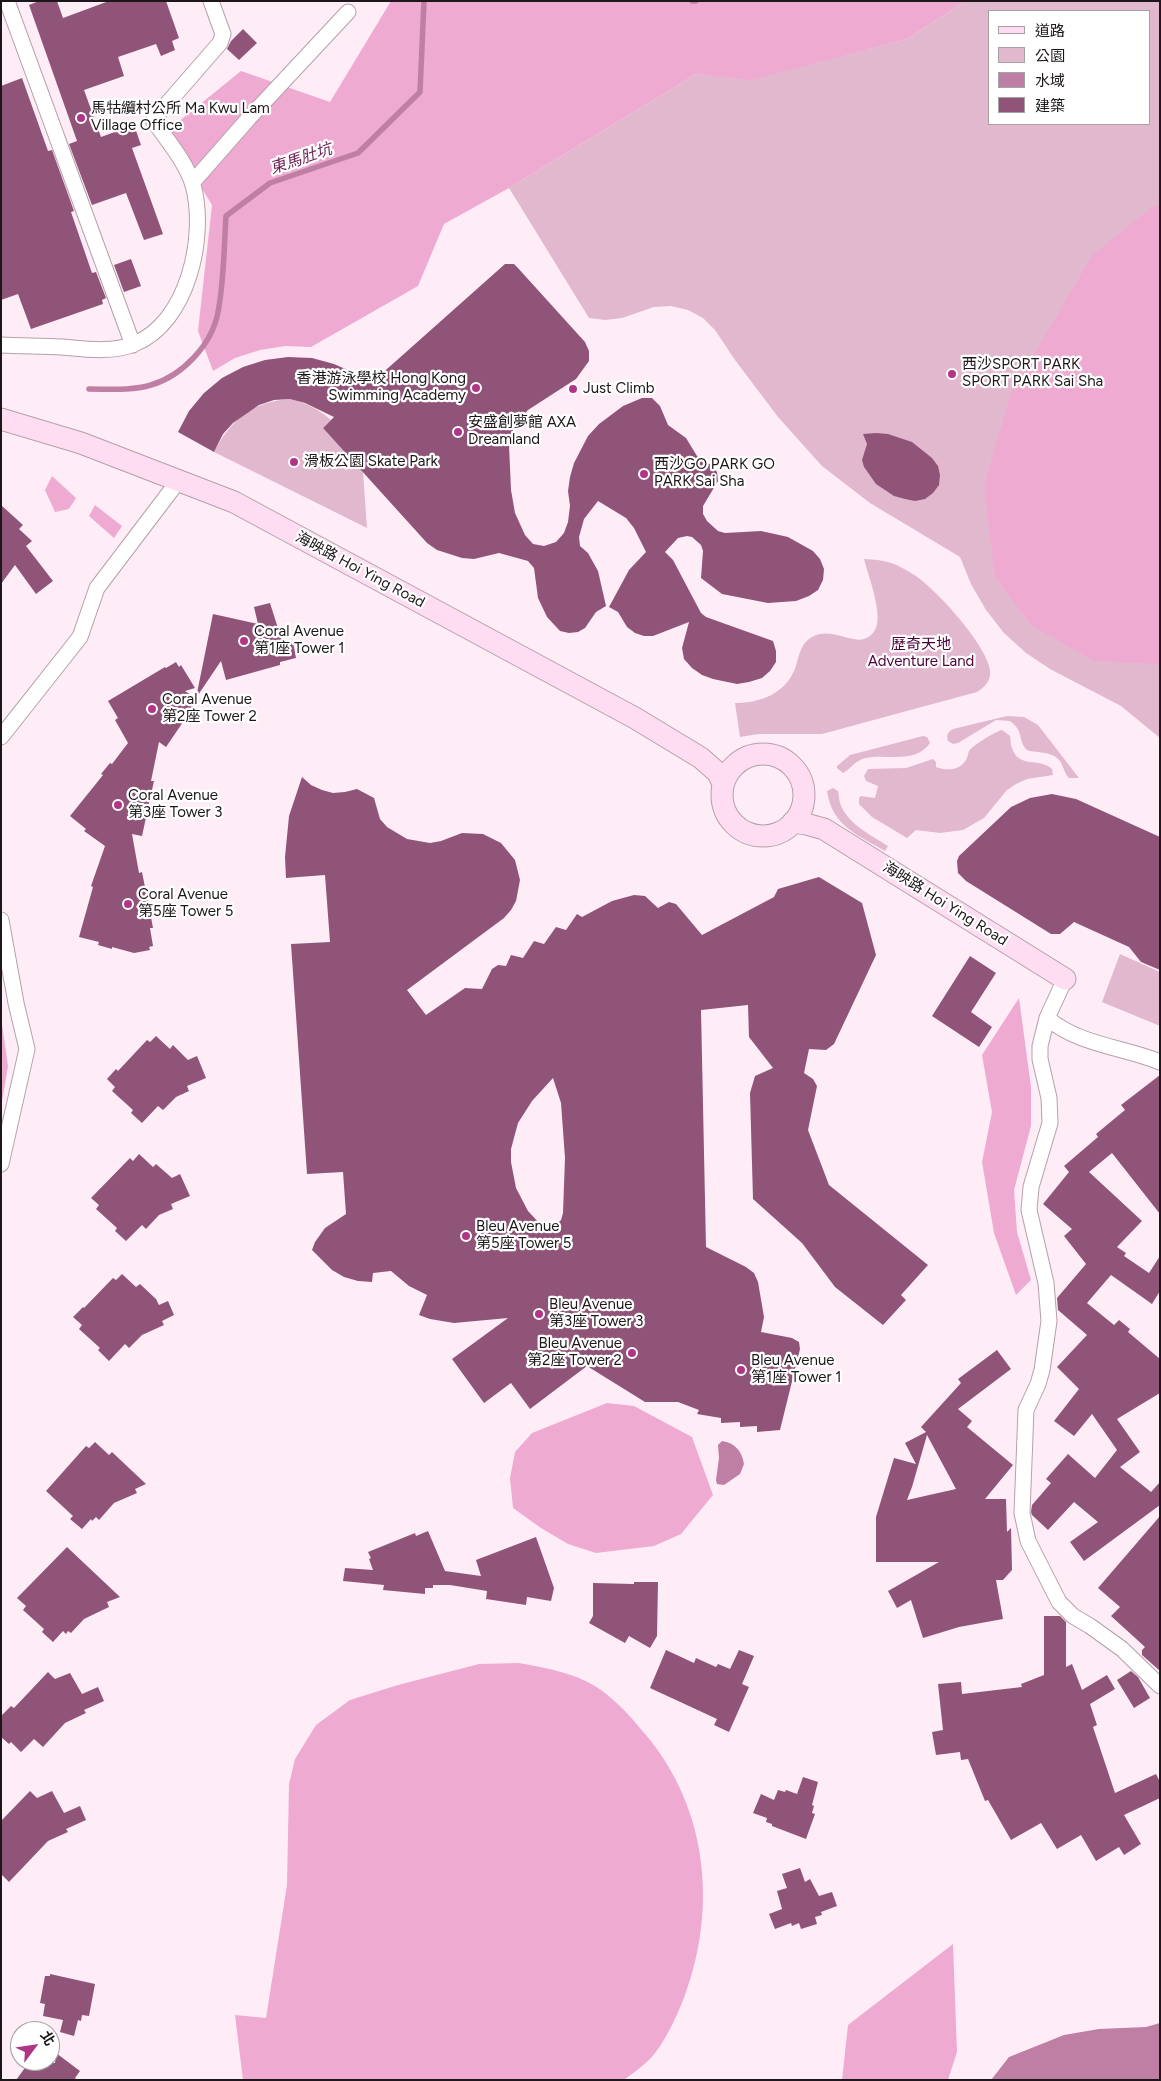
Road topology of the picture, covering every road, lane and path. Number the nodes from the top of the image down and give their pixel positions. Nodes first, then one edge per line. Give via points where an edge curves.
1 (7, 1) edge
2 (211, 1) edge
3 (348, 12) dead end
4 (192, 182) junction
5 (1, 345) edge
6 (133, 345) junction
7 (1, 419) edge
8 (179, 480) junction
9 (1, 737) edge
10 (702, 758) junction
11 (740, 760) junction
12 (723, 784) junction
13 (804, 796) junction
14 (793, 822) junction
15 (824, 829) junction
16 (1, 920) edge
17 (1064, 979) joint
18 (1047, 1018) junction
19 (1160, 1062) edge
20 (1, 1164) edge
21 (1160, 1686) edge

1 - 6 street
2 - 4 street via 223,34 220,43 153,120
3 - 4 street
4 - 6 street via 197,204 196,227 192,265 185,286 177,306 166,320
5 - 6 street via 105,350
7 - 8 street, 海映路 Hoi Ying Road via 81,443
8 - 9 street via 98,588 80,637
8 - 10 street, 海映路 Hoi Ying Road via 234,502 635,718
10 - 11 street, 海映路 Hoi Ying Road
10 - 12 street, 海映路 Hoi Ying Road via 718,773
11 - 12 street via 728,772
11 - 13 street, 海映路 Hoi Ying Road via 760,753 784,760 799,775
12 - 14 street via 724,810 745,832 768,836
13 - 14 street via 801,810
13 - 15 street, 海映路 Hoi Ying Road
14 - 15 street, 海映路 Hoi Ying Road
15 - 17 street, 海映路 Hoi Ying Road
16 - 20 street via 27,1049
17 - 18 street
18 - 19 street via 1076,1036
18 - 21 street via 1040,1059 1049,1098 1050,1123 1031,1187 1029,1210 1046,1282 1049,1321 1042,1370 1026,1410 1022,1513 1028,1541 1059,1602 1073,1616 1122,1649

